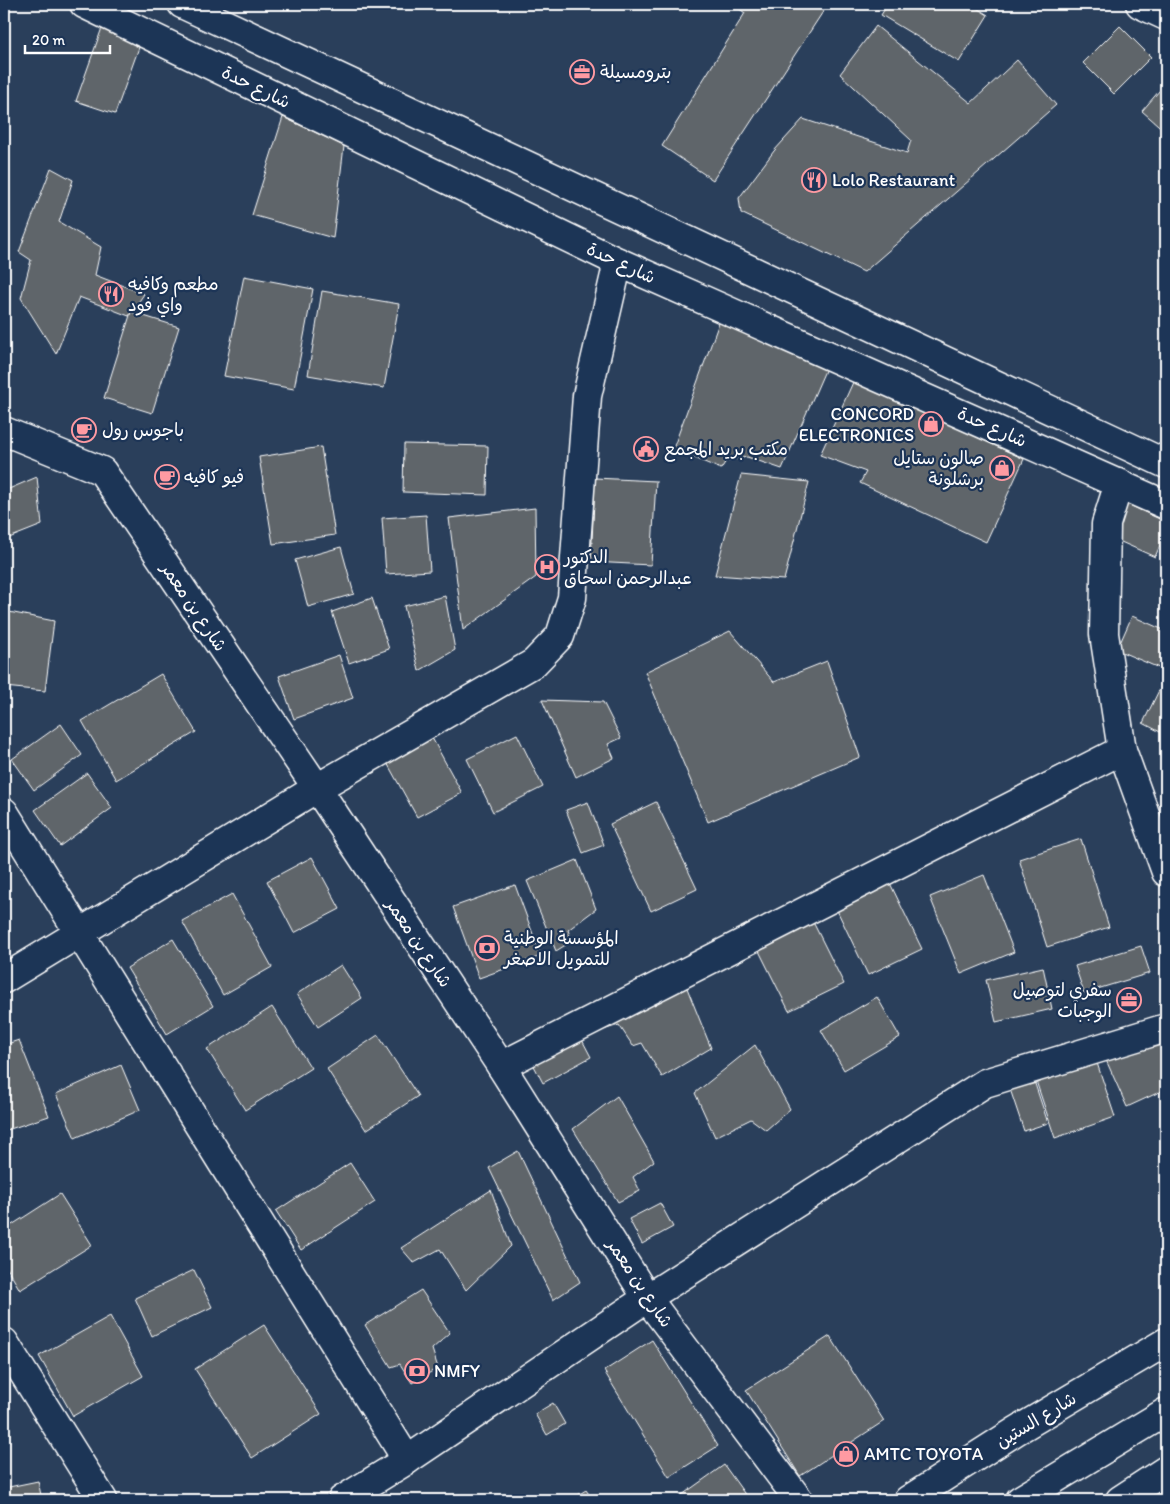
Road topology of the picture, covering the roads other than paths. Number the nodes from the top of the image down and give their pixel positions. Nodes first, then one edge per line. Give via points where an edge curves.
1 (84, 4) edge
2 (182, 4) edge
3 (1140, 4) edge
4 (1166, 16) edge
5 (618, 262) junction
6 (4, 431) edge
7 (1166, 464) edge
8 (1119, 483) junction
9 (1166, 505) edge
10 (1122, 750) junction
11 (316, 788) junction
12 (4, 812) edge
13 (1166, 872) edge
14 (78, 932) junction
15 (4, 979) edge
16 (1166, 1028) edge
17 (501, 1066) junction
18 (647, 1298) junction
19 (4, 1342) edge
20 (1166, 1342) edge
21 (1166, 1412) edge
22 (407, 1460) junction
23 (1166, 1470) edge
24 (103, 1500) edge
25 (342, 1500) edge
26 (799, 1500) edge
27 (908, 1500) edge
28 (1020, 1500) edge
29 (1120, 1500) edge

1 - 5 main road, شارع حدة
2 - 7 main road
3 - 4 main road
5 - 8 main road, شارع حدة
5 - 11 main road via 587,396 572,598 560,636 534,663
6 - 11 main road, شارع بن معمر via 102,471
8 - 9 main road, شارع حدة
8 - 10 main road via 1106,524 1104,634
10 - 13 main road
10 - 17 main road
11 - 14 main road
11 - 17 main road, شارع بن معمر
12 - 14 main road
14 - 15 main road
14 - 22 main road
16 - 18 main road via 985,1083
17 - 18 main road, شارع بن معمر
18 - 22 main road
18 - 26 main road, شارع بن معمر
19 - 24 main road
20 - 27 main road, شارع الستين
21 - 28 main road
22 - 25 main road
23 - 29 main road

